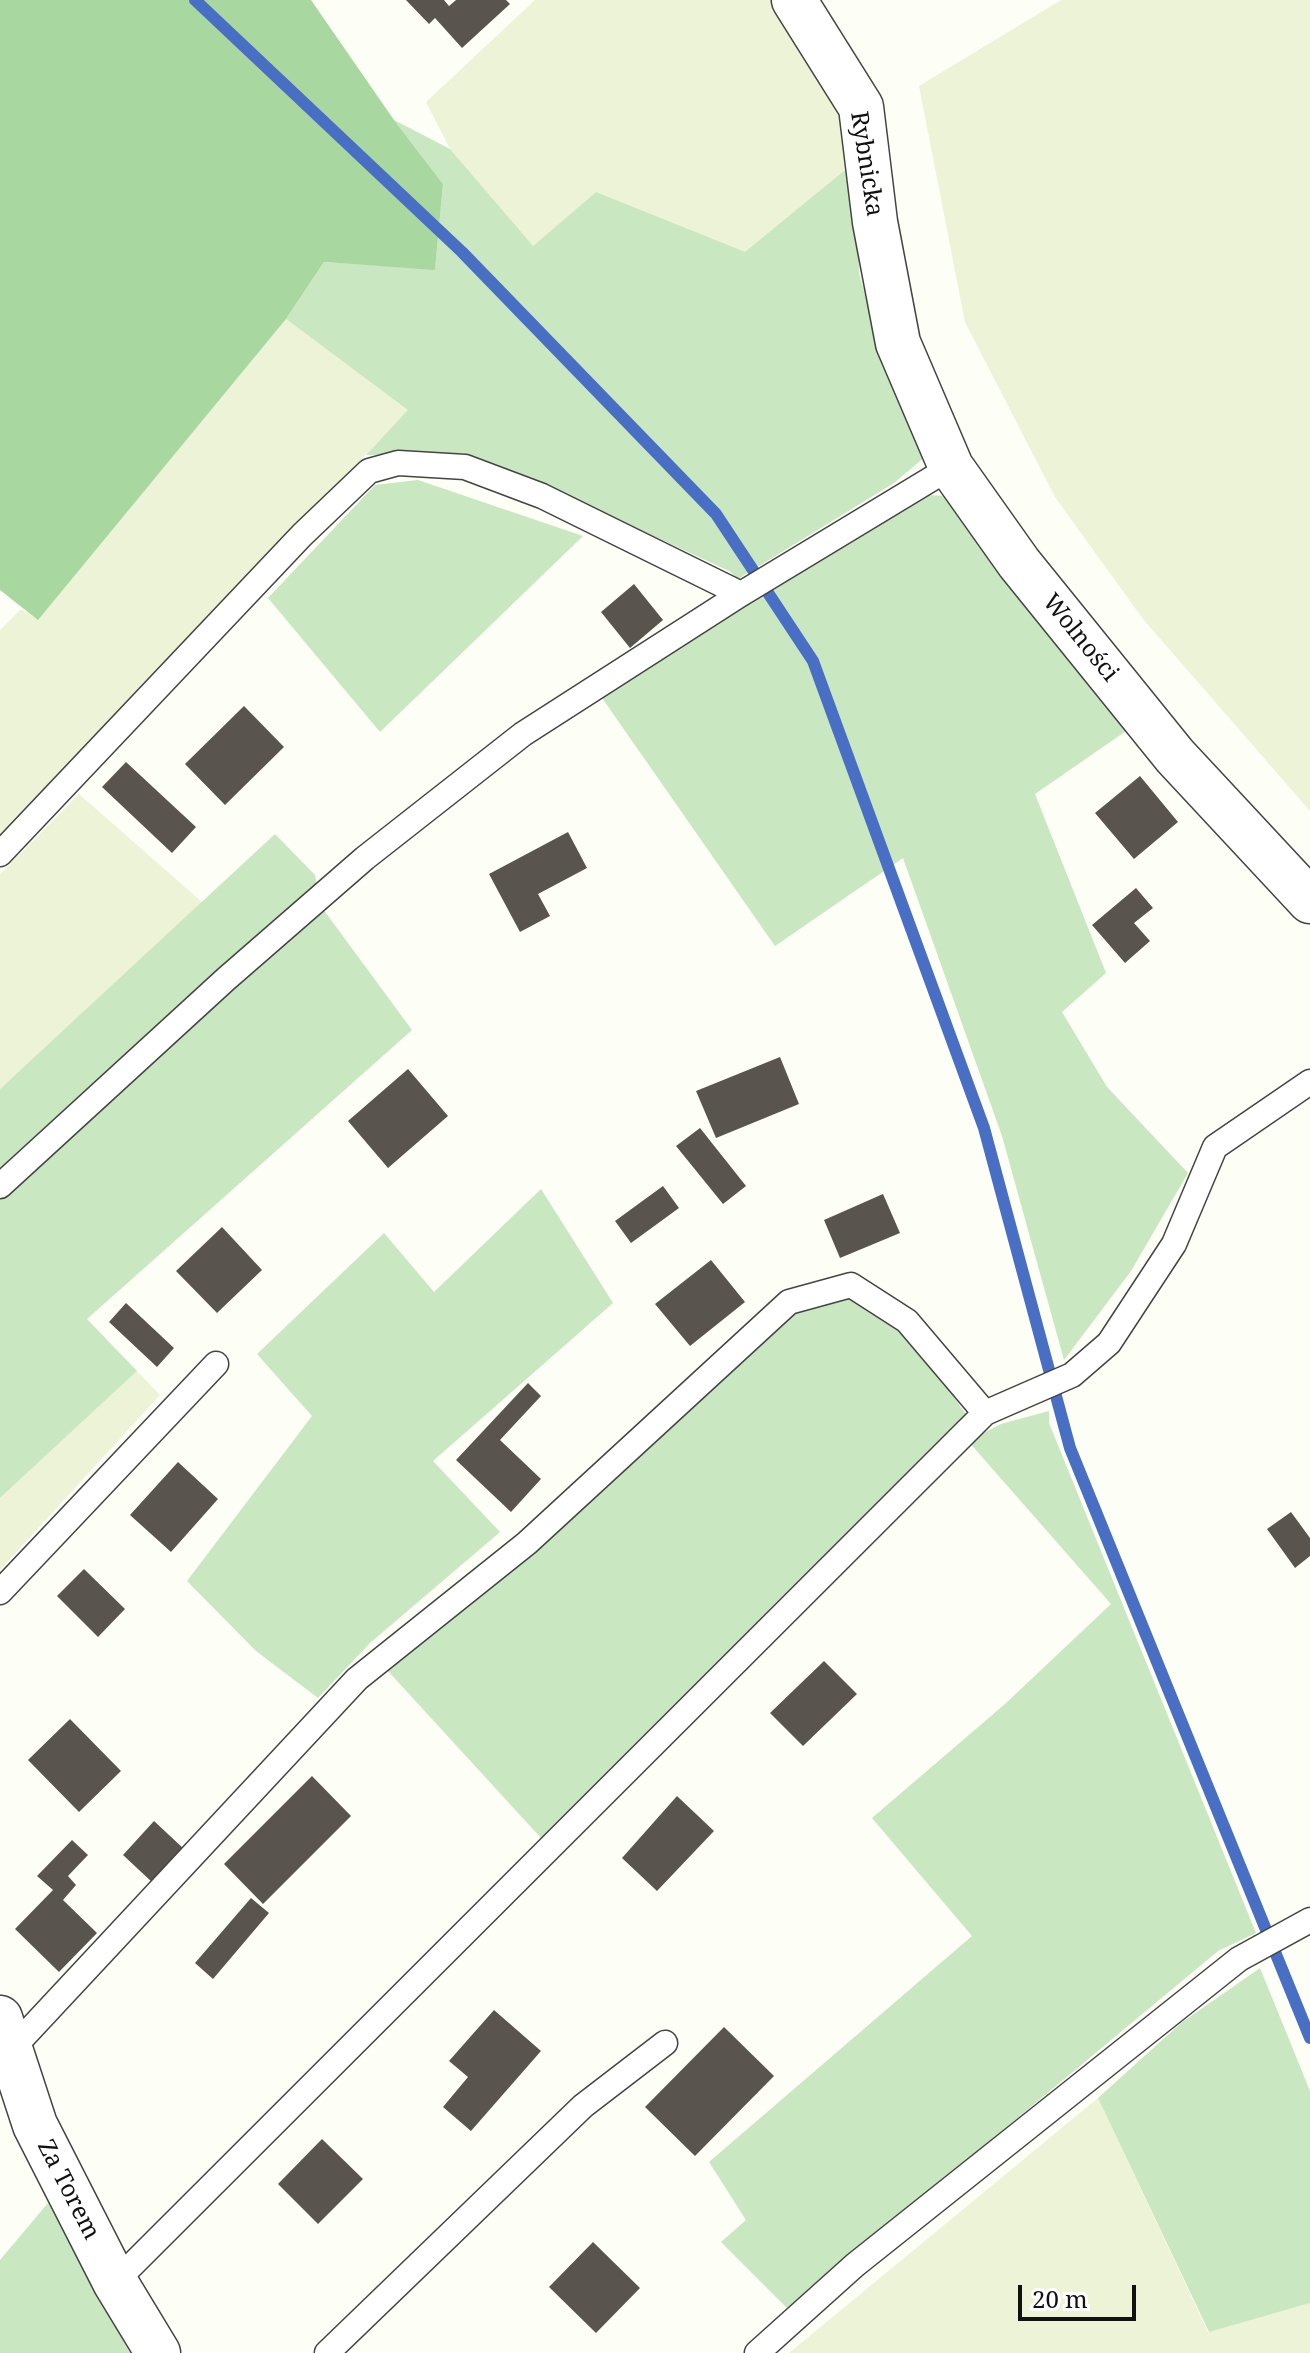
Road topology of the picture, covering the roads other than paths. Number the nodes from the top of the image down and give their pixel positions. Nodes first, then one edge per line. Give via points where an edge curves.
1 (794, 0) edge
2 (898, 343) joint
3 (951, 467) junction
4 (741, 594) junction
5 (0, 854) edge
6 (1310, 901) edge
7 (1310, 1082) edge
8 (0, 1186) edge
9 (216, 1364) dead end
10 (985, 1413) junction
11 (0, 1592) edge
12 (1310, 1920) edge
13 (5, 2034) edge
14 (665, 2043) dead end
15 (115, 2282) junction
16 (158, 2353) edge
17 (327, 2353) edge
18 (757, 2353) edge

1 - 2 street, Rybnicka via 861,107
2 - 3 street, Wolności
3 - 4 lane
3 - 6 street, Wolności via 1019,563 1175,756
4 - 5 lane via 542,496 465,467 398,463 369,471
4 - 8 lane via 523,734 365,858
7 - 10 lane via 1215,1147 1174,1244 1109,1343 1072,1375
9 - 11 lane
10 - 13 lane via 907,1321 851,1285 789,1302 527,1543 357,1679
10 - 15 lane
12 - 18 lane via 1239,1959 855,2265
13 - 15 street, Za Torem via 35,2125
14 - 17 lane via 583,2106
15 - 16 street, Za Torem

